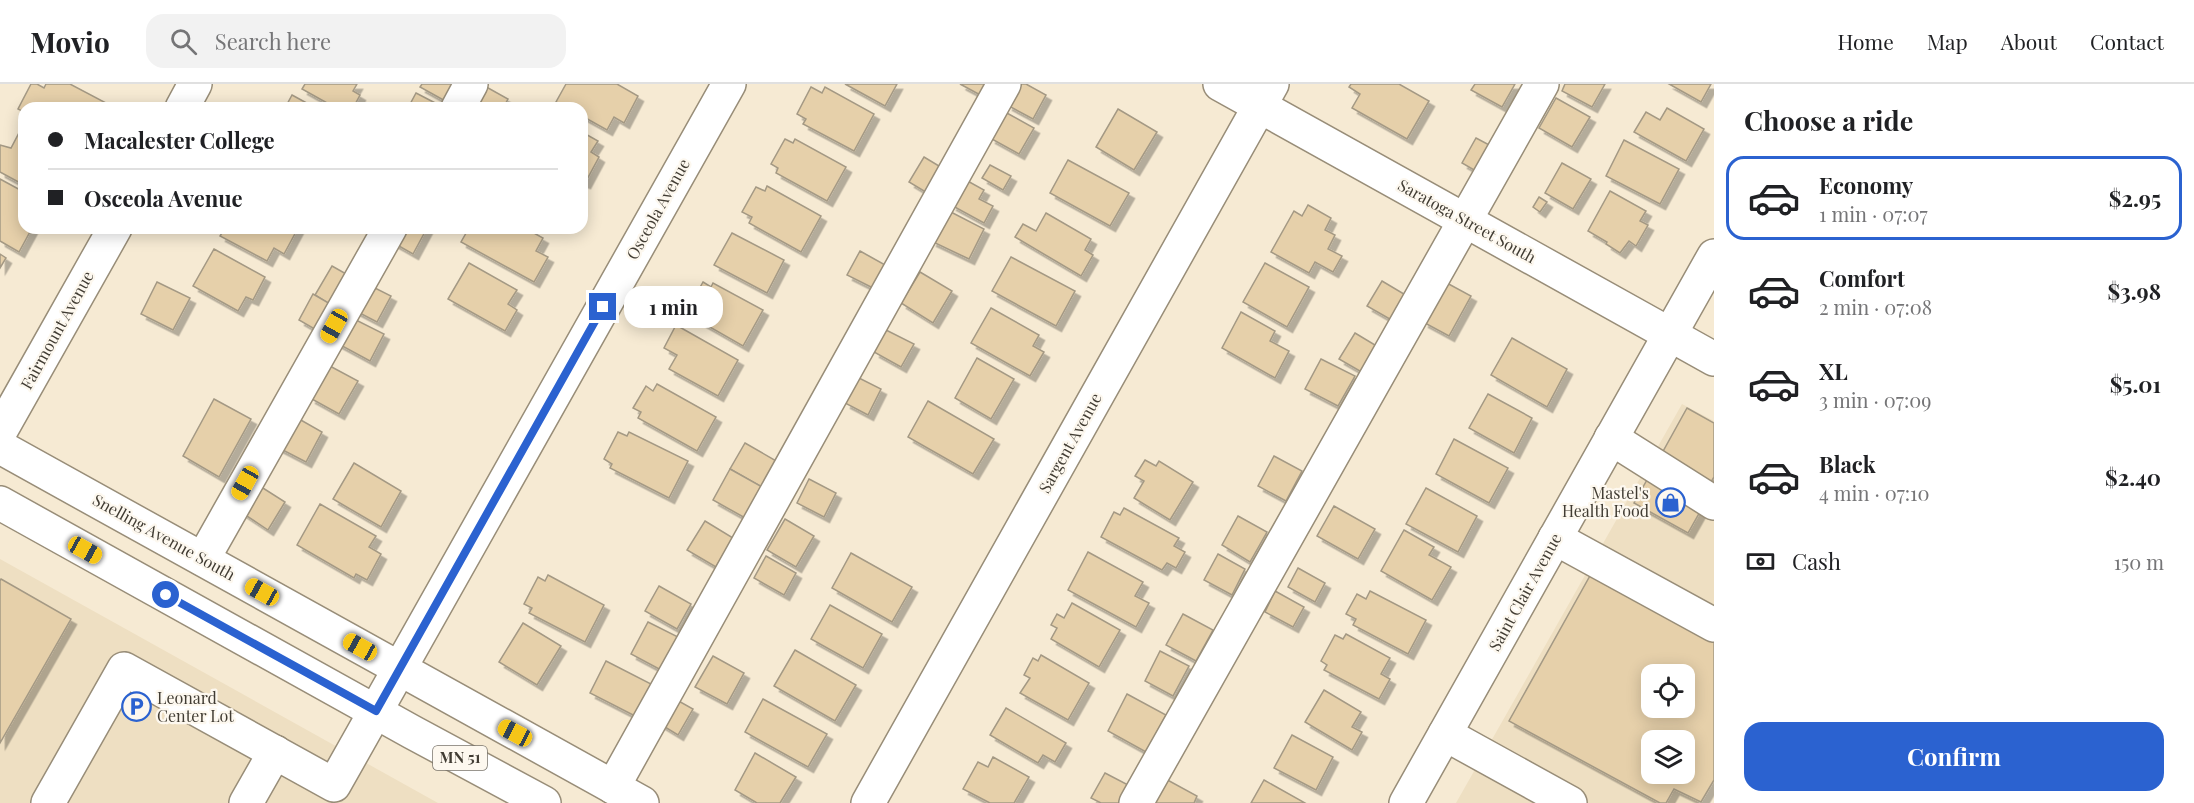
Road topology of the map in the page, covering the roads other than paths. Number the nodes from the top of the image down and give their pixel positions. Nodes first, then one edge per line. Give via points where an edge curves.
1 (195, 84) edge
2 (471, 84) edge
3 (729, 84) edge
4 (1004, 84) edge
5 (1220, 84) edge
6 (1542, 84) edge
7 (1265, 95) edge
8 (185, 102) edge
9 (461, 102) edge
10 (1465, 220) junction
11 (112, 234) edge
12 (387, 234) edge
13 (1714, 256) edge
14 (1670, 334) junction
15 (1714, 359) edge
16 (0, 432) edge
17 (1611, 438) junction
18 (0, 447) edge
19 (0, 502) edge
20 (1714, 503) edge
21 (1555, 538) junction
22 (203, 559) junction
23 (1714, 625) edge
24 (399, 670) junction
25 (376, 711) junction
26 (1445, 734) junction
27 (275, 752) junction
28 (613, 787) junction
29 (48, 803) edge
30 (246, 803) edge
31 (544, 803) edge
32 (642, 803) edge
33 (868, 803) edge
34 (1136, 803) edge
35 (1406, 803) edge
36 (1570, 803) edge

1 - 8 street
2 - 9 street
3 - 24 street, Osceola Avenue
4 - 28 street
5 - 7 street, Saratoga Street South
6 - 10 street
7 - 10 street, Saratoga Street South
7 - 33 street, Sargent Avenue
10 - 14 street, Saratoga Street South
10 - 34 street
11 - 16 street, Fairmount Avenue
12 - 22 street
13 - 14 street, Saint Clair Avenue
14 - 15 street, Saratoga Street South
14 - 17 street, Saint Clair Avenue
17 - 20 street
17 - 21 street, Saint Clair Avenue
18 - 22 street, Snelling Avenue South / MN 51
19 - 25 street, MN 51
21 - 23 street
21 - 26 street, Saint Clair Avenue
22 - 24 street, Snelling Avenue South / MN 51
24 - 25 street, Osceola Avenue
24 - 28 street, Snelling Avenue South / MN 51
25 - 27 street, Osceola Avenue via 342,793
25 - 31 street, MN 51
26 - 35 street, Saint Clair Avenue
26 - 36 street
27 - 29 street via 124,669
27 - 30 street
28 - 32 street, Snelling Avenue South / MN 51

